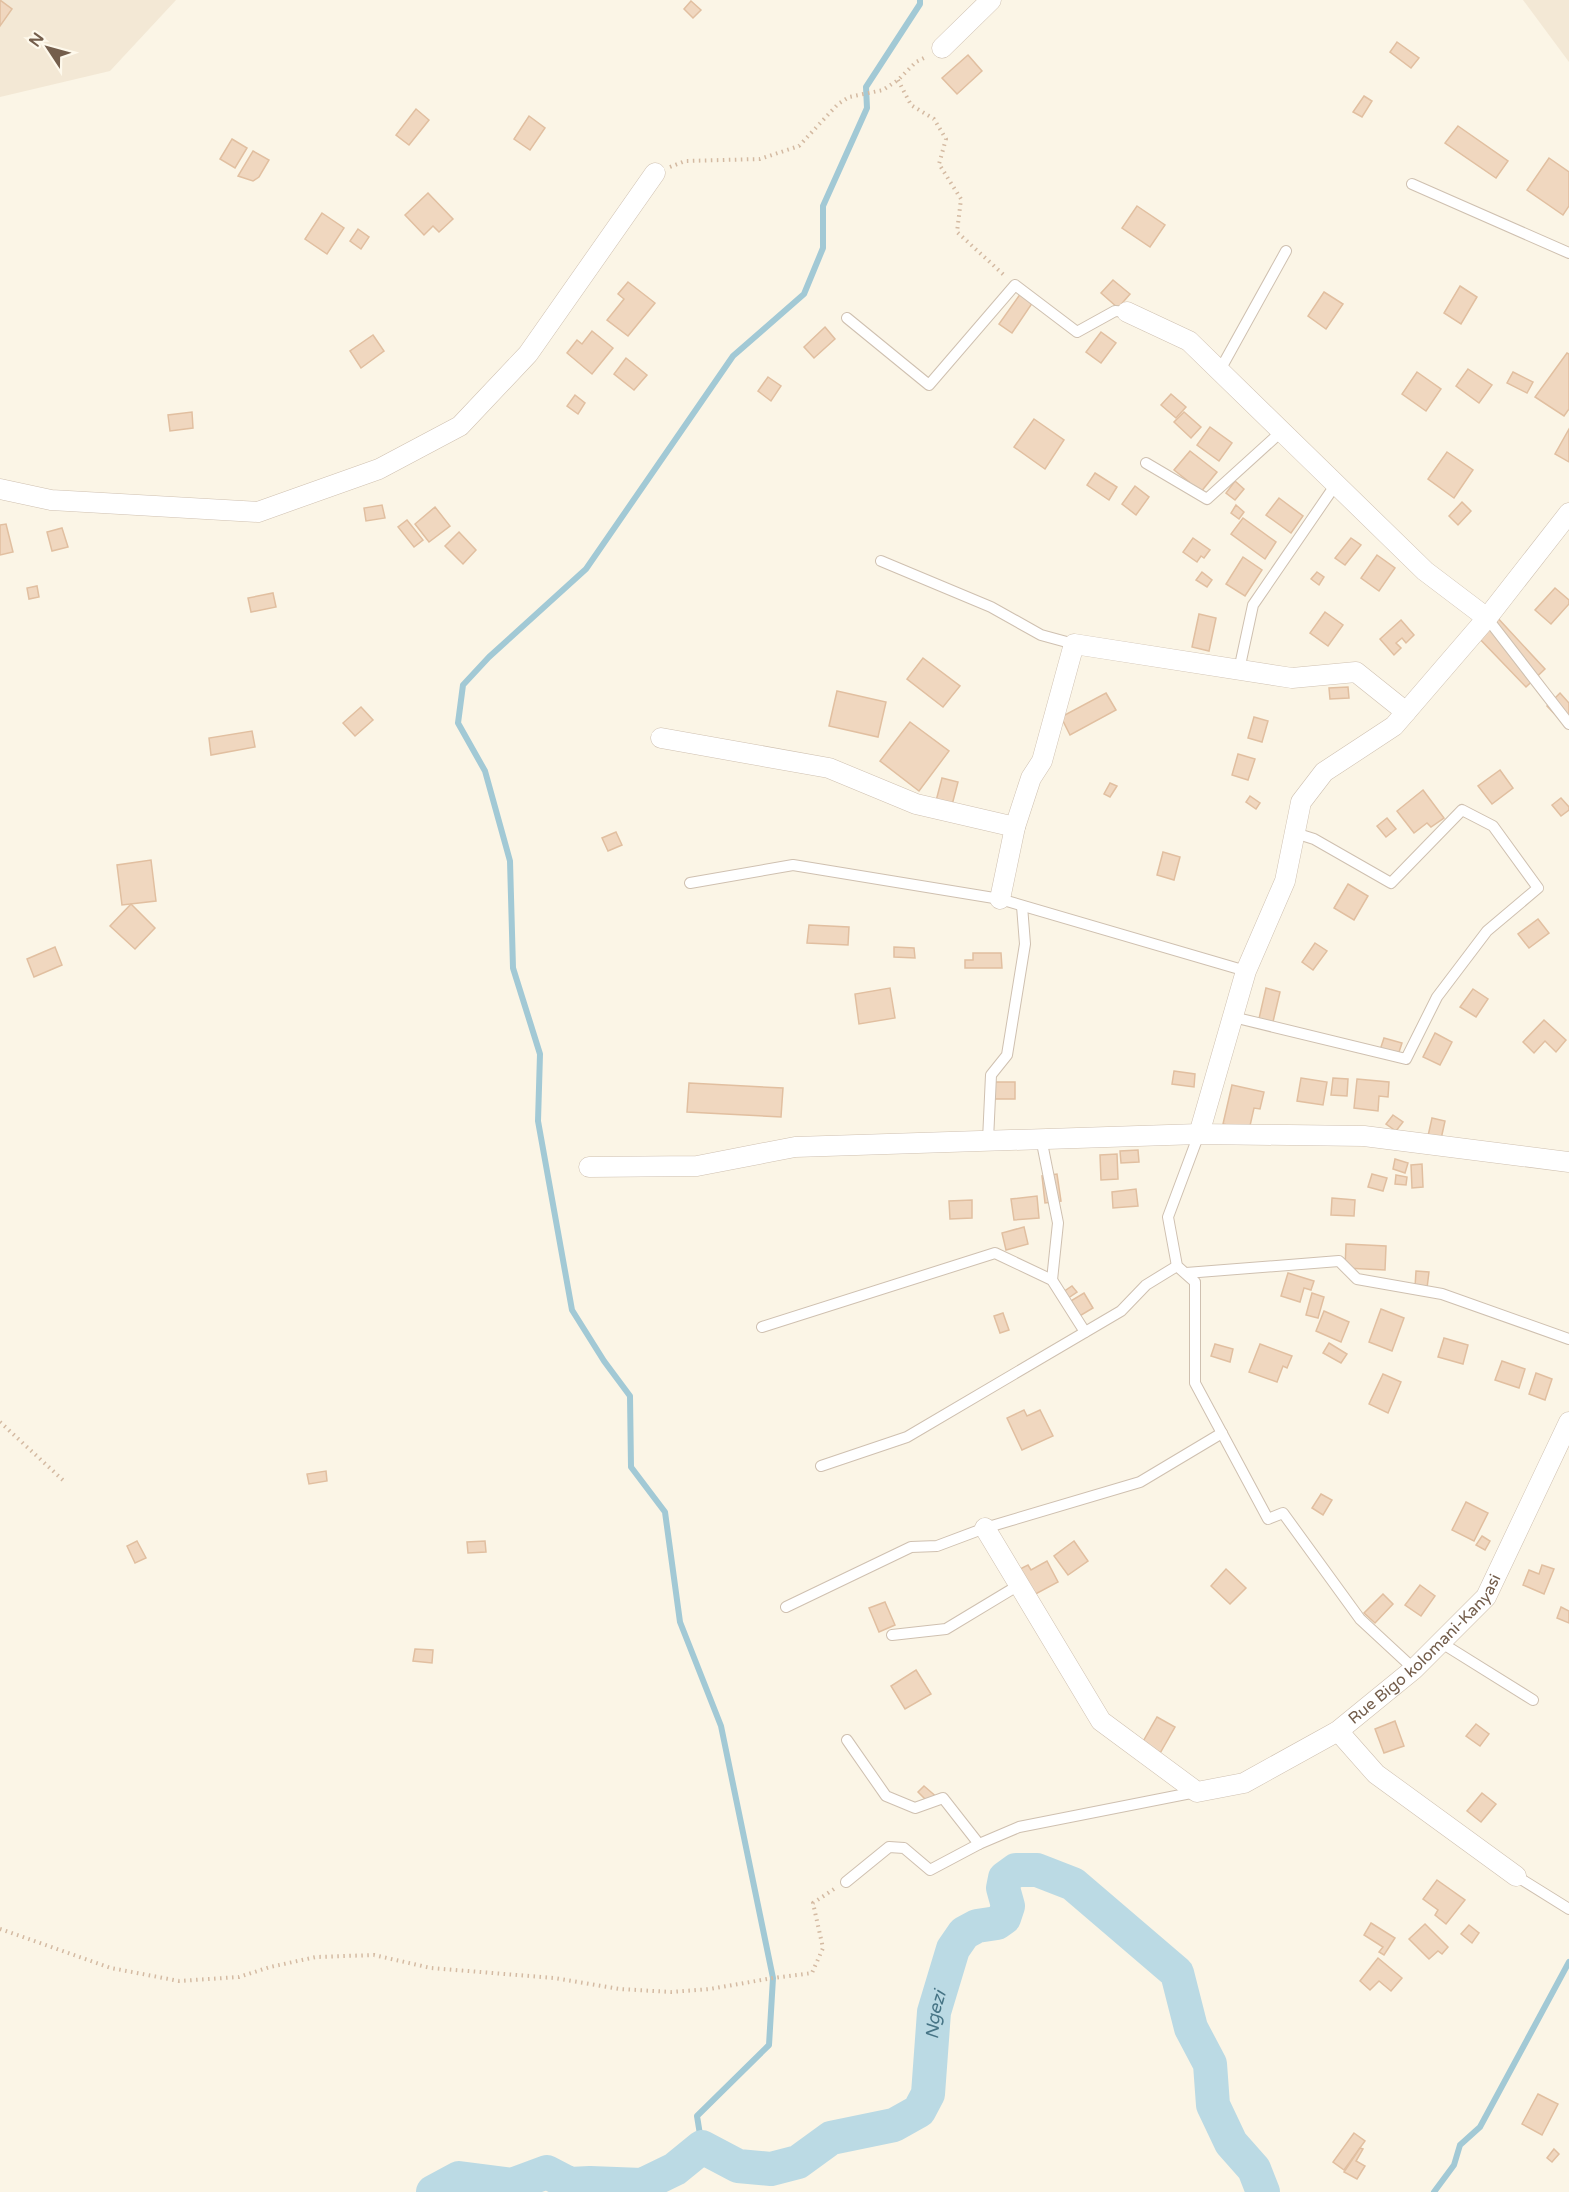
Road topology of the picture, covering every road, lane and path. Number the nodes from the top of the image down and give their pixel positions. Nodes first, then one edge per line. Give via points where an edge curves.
1 (991, 0) edge
2 (942, 48) joint
3 (898, 80) junction
4 (655, 173) joint
5 (1412, 184) dead end
6 (1286, 251) dead end
7 (1569, 253) edge
8 (1015, 285) junction
9 (1127, 312) joint
10 (847, 318) dead end
11 (1220, 370) junction
12 (1282, 431) junction
13 (1146, 463) dead end
14 (1336, 484) junction
15 (0, 489) edge
16 (1569, 513) edge
17 (881, 561) dead end
18 (1487, 618) junction
19 (1074, 644) junction
20 (1239, 670) junction
21 (1406, 711) junction
22 (1569, 724) edge
23 (661, 738) dead end
24 (1015, 827) junction
25 (1295, 834) junction
26 (690, 883) dead end
27 (1000, 899) junction
28 (1022, 906) junction
29 (1246, 971) junction
30 (1233, 1017) junction
31 (1199, 1134) junction
32 (1041, 1138) junction
33 (988, 1140) junction
34 (1569, 1162) edge
35 (589, 1167) dead end
36 (1182, 1270) junction
37 (1052, 1280) junction
38 (762, 1327) dead end
39 (1085, 1332) junction
40 (1569, 1339) edge
41 (0, 1422) edge
42 (1569, 1422) edge
43 (1222, 1433) junction
44 (821, 1466) dead end
45 (65, 1482) dead end
46 (985, 1528) junction
47 (1019, 1585) junction
48 (786, 1607) dead end
49 (892, 1635) dead end
50 (1440, 1642) junction
51 (1414, 1669) junction
52 (1533, 1700) dead end
53 (1338, 1731) junction
54 (847, 1740) dead end
55 (1197, 1792) junction
56 (979, 1844) junction
57 (1516, 1876) joint
58 (846, 1882) joint
59 (1569, 1909) edge
60 (0, 1929) edge

1 - 2 street
2 - 3 path via 916,62
3 - 4 path via 883,90 849,97 838,104 799,146 760,159 685,161
3 - 8 path via 911,105 934,119 946,139 939,164 961,199 957,232
4 - 15 street via 528,354 459,426 379,469 258,512 51,500
5 - 7 lane
6 - 11 lane
8 - 9 lane via 1077,332 1115,310
8 - 10 lane via 929,385
9 - 11 street via 1190,341
11 - 12 street
12 - 13 lane via 1207,499
12 - 14 street
14 - 18 street via 1425,571
14 - 20 lane via 1253,605
16 - 18 street
17 - 19 lane via 991,608 1041,635
18 - 21 street
18 - 22 lane
19 - 20 street
19 - 24 street via 1042,761 1031,777
20 - 21 street via 1292,678 1356,672
21 - 25 street via 1394,726 1324,772 1301,801
23 - 24 street via 830,768 916,804
24 - 27 street
25 - 29 street via 1285,881
25 - 30 lane via 1314,838 1391,883 1462,810 1493,826 1538,888 1487,932 1473,950 1437,997 1406,1059
26 - 27 lane via 793,865
27 - 28 lane
28 - 29 lane
28 - 33 lane via 1025,944 1007,1054 991,1075
29 - 30 street
30 - 31 street
31 - 32 street
31 - 34 street via 1364,1136
31 - 36 lane via 1168,1217
32 - 33 street
32 - 37 lane via 1058,1223
33 - 35 street via 795,1148 697,1166
36 - 39 lane via 1146,1285 1121,1311
36 - 40 lane via 1339,1261 1358,1279 1442,1294
36 - 43 lane via 1195,1282 1195,1383
37 - 38 lane via 995,1253
37 - 39 lane
39 - 44 lane via 907,1437
41 - 45 path
42 - 50 street, Rue Bigo kolomani-Kanyasi via 1486,1597
43 - 46 lane via 1140,1482
43 - 51 lane via 1268,1519 1283,1513 1359,1618
46 - 47 street
46 - 48 lane via 937,1546 911,1547
47 - 49 lane via 945,1629
47 - 55 street via 1101,1721
50 - 51 street, Rue Bigo kolomani-Kanyasi
50 - 52 lane
51 - 53 street, Rue Bigo kolomani-Kanyasi
53 - 55 street, Rue Bigo kolomani-Kanyasi via 1244,1783
53 - 57 street via 1376,1774
54 - 56 lane via 886,1796 915,1808 943,1798
55 - 56 lane via 1019,1827
56 - 58 lane via 930,1870 904,1848 889,1847
57 - 59 lane
58 - 60 path via 813,1903 823,1948 812,1973 671,1992 430,1968 374,1955 316,1957 239,1977 179,1981 111,1968

